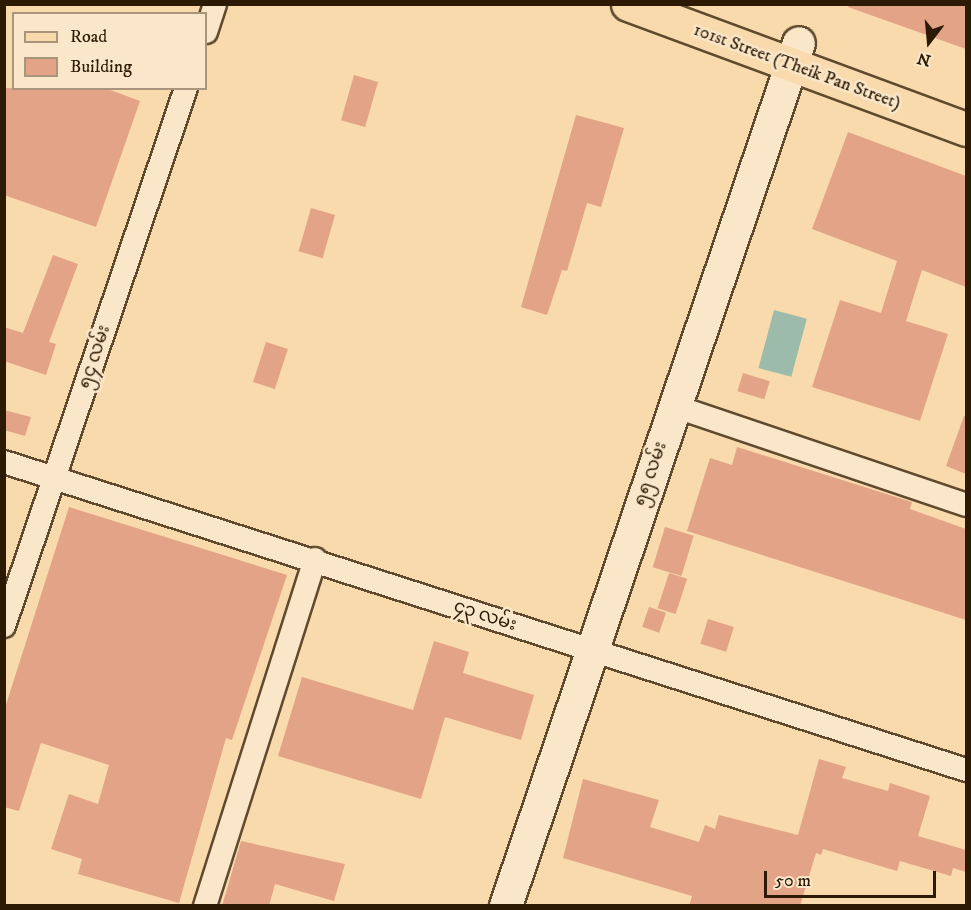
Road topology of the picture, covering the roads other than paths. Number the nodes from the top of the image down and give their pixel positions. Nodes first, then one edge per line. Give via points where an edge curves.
1 (215, 4) edge
2 (628, 4) edge
3 (693, 4) edge
4 (207, 29) edge
5 (795, 54) junction
6 (185, 90) edge
7 (966, 105) edge
8 (966, 129) edge
9 (674, 406) junction
10 (4, 462) edge
11 (56, 479) junction
12 (966, 505) edge
13 (315, 559) junction
14 (4, 626) edge
15 (589, 650) junction
16 (966, 770) edge
17 (205, 906) edge
18 (506, 906) edge

1 - 4 street
2 - 5 main road, 101st Street (Theik Pan Street)
3 - 5 main road, 101st Street (Theik Pan Street)
5 - 7 main road, 101st Street (Theik Pan Street)
5 - 8 main road, 101st Street (Theik Pan Street)
5 - 9 main road, ၅၅ လမ်း
6 - 11 street, ၅၄ လမ်း
9 - 12 street
9 - 15 main road, ၅၅ လမ်း
10 - 11 street, ၄၃ လမ်း
11 - 13 street, ၄၃ လမ်း
11 - 14 street, ၅၄ လမ်း
13 - 15 street, ၄၃ လမ်း
13 - 17 street
15 - 16 street, ၄၃ လမ်း
15 - 18 main road, ၅၅ လမ်း

